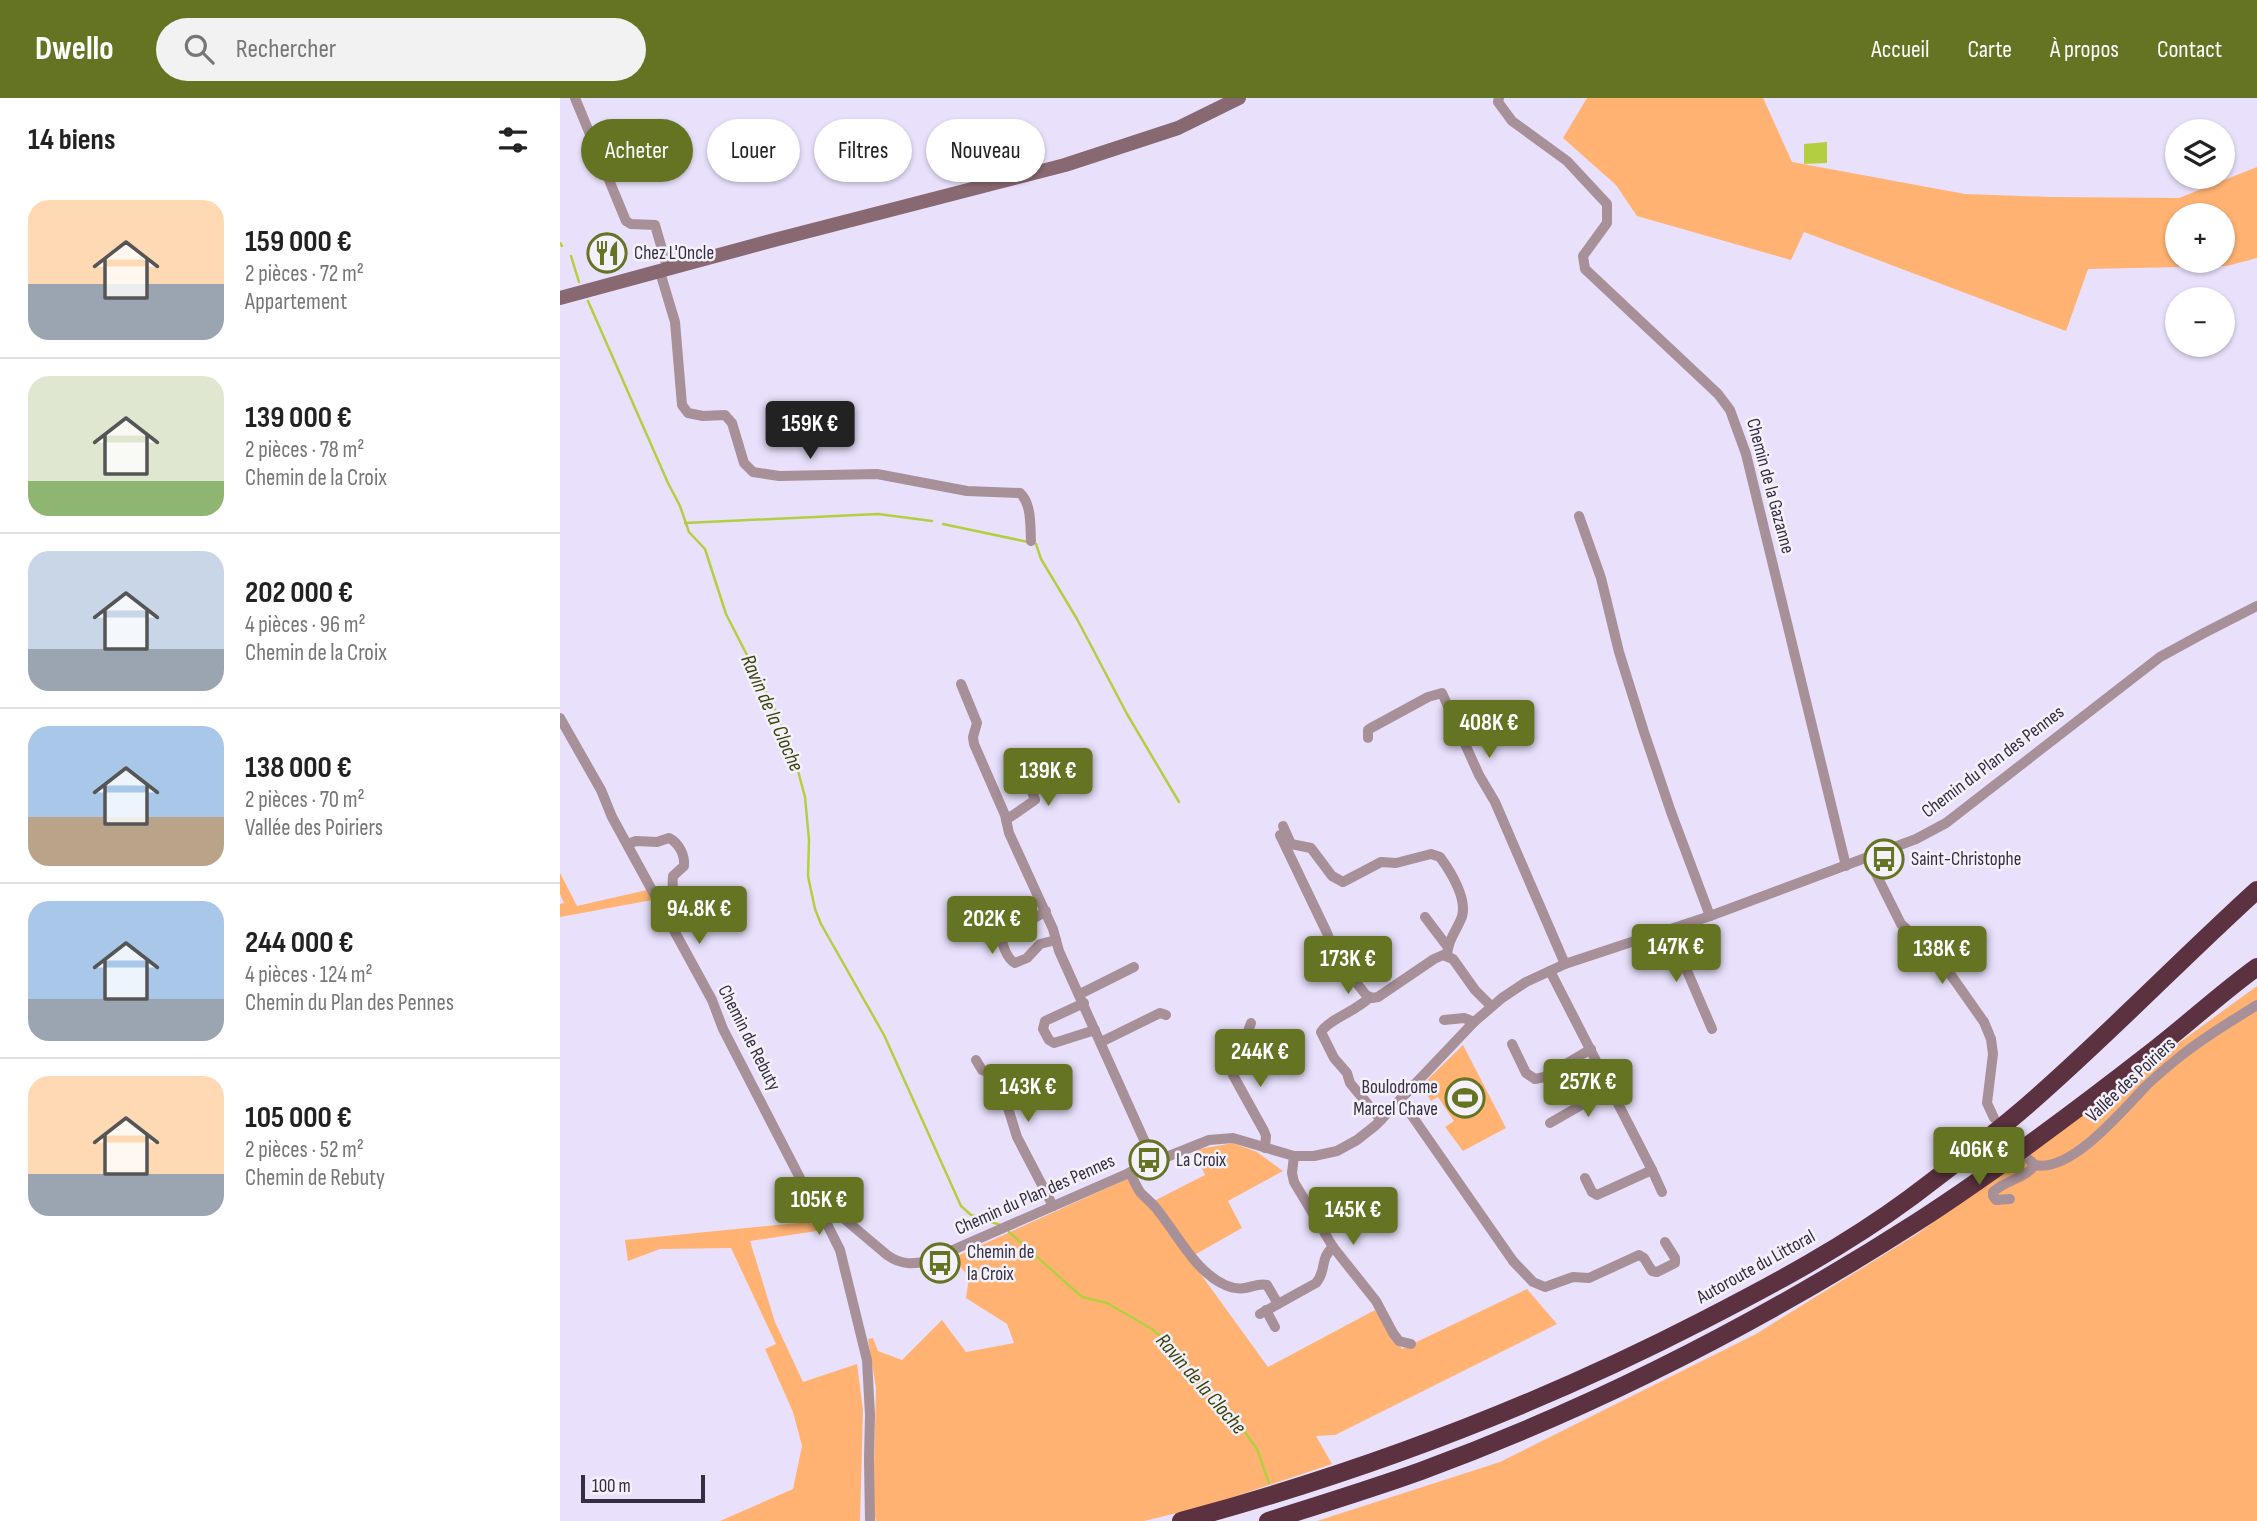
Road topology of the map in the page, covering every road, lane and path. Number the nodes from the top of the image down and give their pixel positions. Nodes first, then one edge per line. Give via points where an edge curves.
1 (575, 98) edge
2 (1239, 98) edge
3 (1499, 98) edge
4 (664, 271) junction
5 (560, 298) edge
6 (1579, 516) dead end
7 (1031, 541) dead end
8 (2257, 606) edge
9 (961, 684) dead end
10 (560, 718) edge
11 (1368, 738) dead end
12 (1027, 778) dead end
13 (1006, 820) junction
14 (628, 844) junction
15 (1868, 858) junction
16 (1846, 866) junction
17 (2257, 890) edge
18 (662, 909) junction
19 (1046, 911) junction
20 (1424, 916) dead end
21 (1710, 916) junction
22 (1669, 929) junction
23 (1056, 940) junction
24 (1447, 951) junction
25 (1566, 964) junction
26 (1134, 967) dead end
27 (2253, 970) edge
28 (1550, 971) junction
29 (1370, 997) junction
30 (1082, 999) junction
31 (2257, 1005) edge
32 (1492, 1006) junction
33 (1166, 1015) dead end
34 (1444, 1020) dead end
35 (1474, 1022) junction
36 (1251, 1023) dead end
37 (1712, 1029) dead end
38 (1095, 1030) junction
39 (1101, 1042) junction
40 (1513, 1044) dead end
41 (1592, 1052) junction
42 (976, 1060) dead end
43 (1539, 1086) dead end
44 (1611, 1088) junction
45 (1401, 1100) junction
46 (1994, 1118) tunnel mouth
47 (1381, 1120) junction
48 (1550, 1123) dead end
49 (1265, 1148) junction
50 (1294, 1156) junction
51 (1154, 1162) junction
52 (1652, 1170) junction
53 (1130, 1172) junction
54 (1585, 1178) dead end
55 (1662, 1192) dead end
56 (814, 1193) junction
57 (2010, 1199) dead end
58 (1370, 1200) dead end
59 (824, 1201) junction
60 (1053, 1206) junction
61 (827, 1224) junction
62 (1320, 1226) junction
63 (1665, 1242) dead end
64 (1333, 1247) junction
65 (1278, 1304) junction
66 (1275, 1327) dead end
67 (1411, 1343) dead end
68 (870, 1521) edge
69 (1181, 1521) edge
70 (1268, 1521) edge

1 - 4 street via 625,221 655,225
2 - 4 main road via 1178,128 1065,165
3 - 16 street, Chemin de la Gazanne via 1513,121 1567,161 1606,204 1606,223 1583,256 1585,269 1730,410 1746,454
4 - 5 main road
4 - 7 street via 675,322 682,405 688,414 725,415 732,422 744,463 753,472 779,476 877,474 967,491 1020,493 1027,504
6 - 21 street via 1644,732
8 - 15 street, Chemin du Plan des Pennes via 2161,657 1946,823
9 - 13 street via 977,723 974,744
10 - 14 street, Chemin de Rebuty
11 - 25 street via 1371,728 1442,693
12 - 13 street via 1035,800
13 - 19 street
14 - 18 street, Chemin de Rebuty
14 - 18 street via 669,838 677,843 684,866 673,876 673,900
15 - 16 street, Chemin du Plan des Pennes
15 - 46 street via 1901,924 1941,961 1984,1022 1993,1054 1987,1103
16 - 21 street, Chemin du Plan des Pennes
17 - 69 highway, Autoroute du Littoral via 2019,1112 1908,1199 1818,1258 1652,1347 1485,1422 1334,1476
18 - 56 street, Chemin de Rebuty via 801,1180
19 - 23 street
19 - 23 street via 1003,932 1001,939 1015,963 1040,944
20 - 24 street
21 - 22 street, Chemin du Plan des Pennes
22 - 25 street, Chemin du Plan des Pennes
22 - 37 street
23 - 30 street
24 - 29 street via 1378,997
24 - 29 street via 1464,910 1440,857 1431,854 1377,863 1343,882 1332,876 1311,848 1291,844 1281,830 1336,957
24 - 32 street
25 - 28 street, Chemin du Plan des Pennes
26 - 30 street
27 - 70 highway via 2051,1129 1919,1221 1742,1326 1589,1402 1498,1441
28 - 32 street, Chemin du Plan des Pennes
28 - 41 street
29 - 47 street via 1326,1026 1321,1035 1350,1083
30 - 38 street
30 - 38 street via 1045,1021 1043,1029 1054,1043
31 - 57 street, Vallée des Poiriers via 2178,1058 2084,1147 2049,1165 2031,1161 2027,1174 1993,1192 1996,1200
32 - 35 street, Chemin du Plan des Pennes
33 - 39 street via 1160,1013
34 - 35 street
35 - 45 street, Chemin du Plan des Pennes
36 - 49 street via 1233,1075 1264,1131
38 - 39 street
39 - 51 street
40 - 41 street via 1526,1073 1535,1079
41 - 43 street
41 - 44 street
42 - 60 street via 982,1070 999,1079 1017,1137
44 - 48 street
44 - 52 street
45 - 47 street, Chemin du Plan des Pennes
45 - 63 street via 1513,1261 1538,1286 1588,1278 1639,1255 1657,1272 1675,1263
47 - 50 street, Chemin du Plan des Pennes via 1337,1151
49 - 50 street, Chemin du Plan des Pennes
49 - 51 street, Chemin du Plan des Pennes via 1217,1138
50 - 62 street via 1294,1182
51 - 53 street, Chemin du Plan des Pennes
52 - 54 street via 1597,1195
52 - 55 street
53 - 60 street, Chemin du Plan des Pennes
53 - 65 street via 1139,1191 1203,1270 1233,1288 1268,1285
56 - 59 street, Chemin du Plan des Pennes
56 - 61 street, Chemin de Rebuty via 814,1203
58 - 62 street
59 - 60 street, Chemin du Plan des Pennes via 887,1255 911,1264 935,1258
59 - 61 street, Chemin de Rebuty
61 - 68 street, Chemin de Rebuty via 840,1250 867,1360
62 - 64 street
64 - 65 street via 1324,1256 1319,1280
64 - 67 street via 1376,1301 1396,1337
65 - 66 street via 1263,1312

